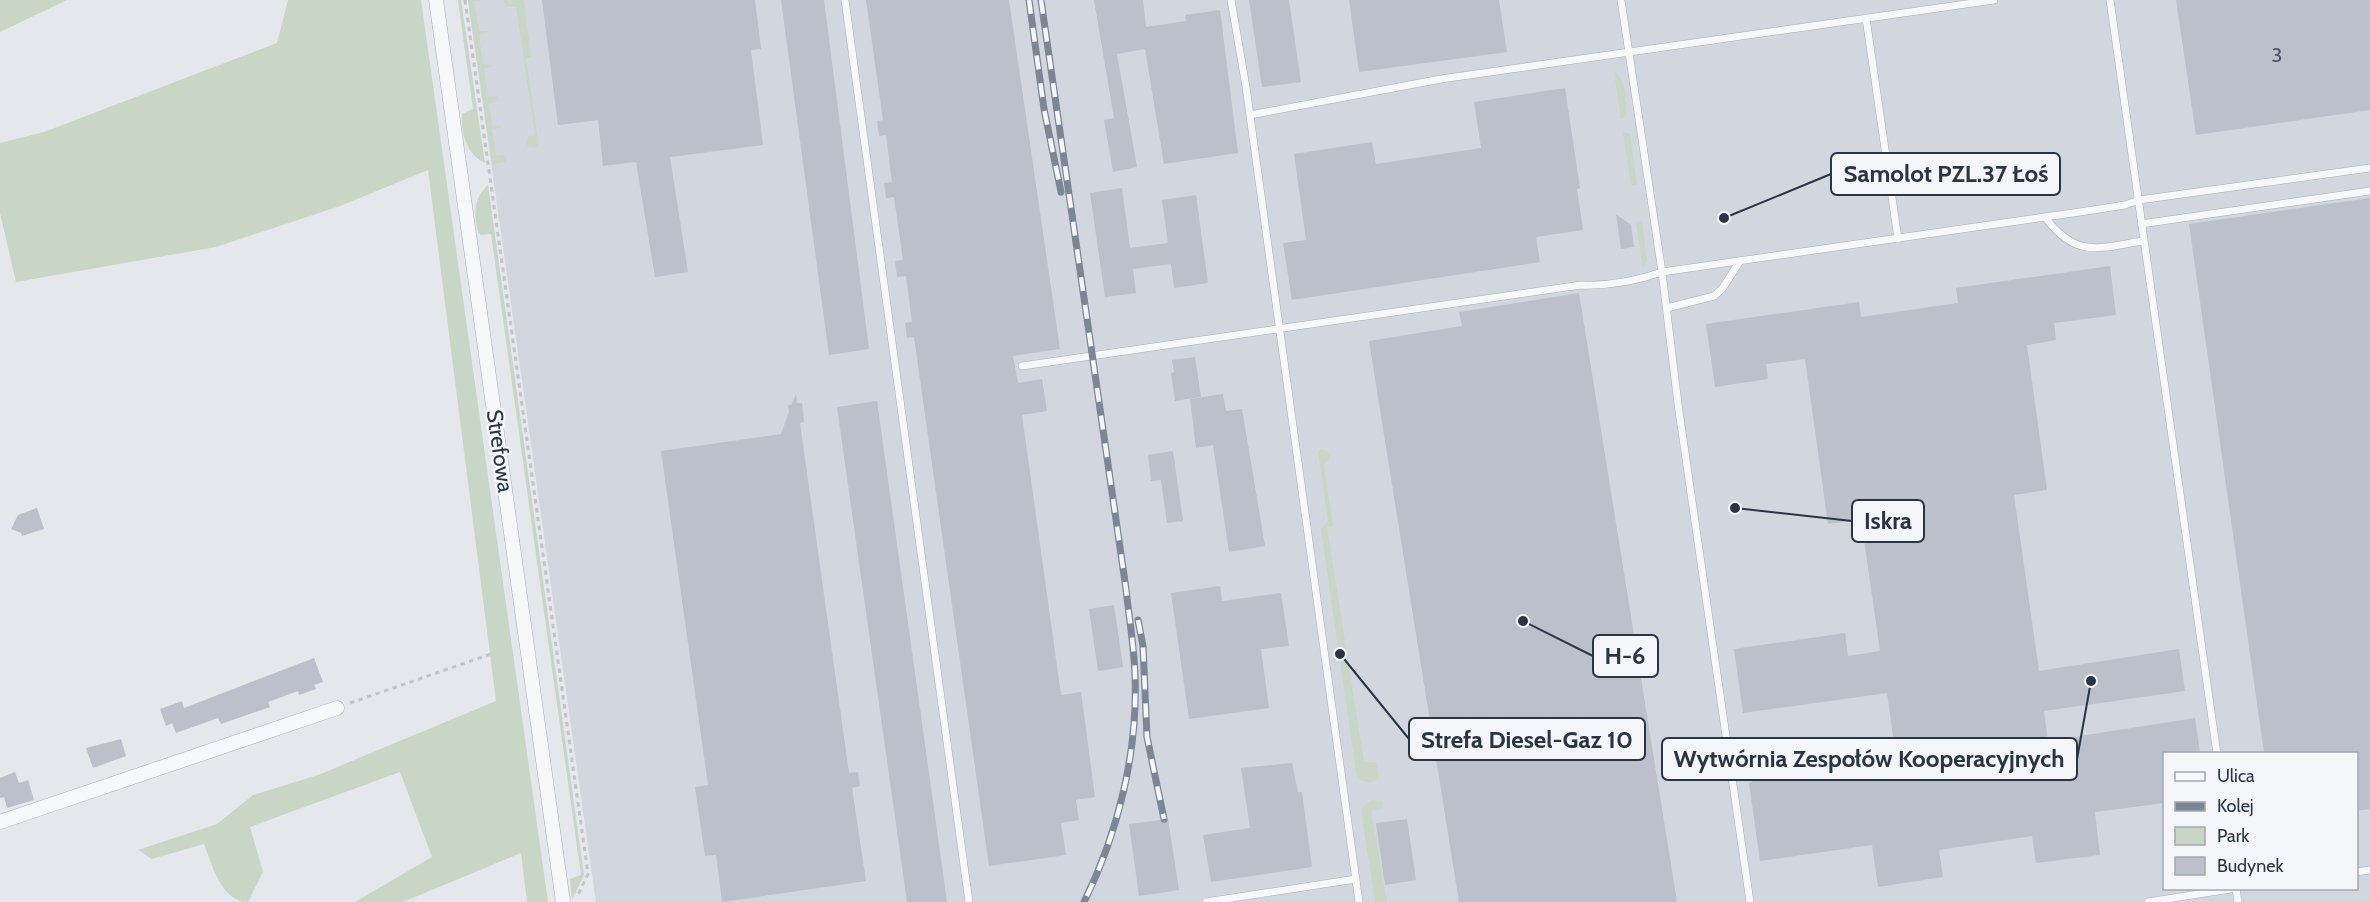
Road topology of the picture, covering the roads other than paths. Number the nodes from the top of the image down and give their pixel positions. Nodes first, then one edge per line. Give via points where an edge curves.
1 (436, 0) edge
2 (845, 0) edge
3 (1232, 0) edge
4 (1622, 0) edge
5 (1994, 0) edge
6 (2110, 0) edge
7 (1866, 18) junction
8 (1629, 52) junction
9 (1250, 115) junction
10 (2370, 168) edge
11 (2370, 191) edge
12 (2139, 200) junction
13 (2045, 217) junction
14 (2141, 224) junction
15 (1898, 239) junction
16 (2143, 241) junction
17 (1740, 261) junction
18 (1662, 272) junction
19 (1667, 308) junction
20 (1280, 329) junction
21 (1022, 366) dead end
22 (337, 708) road end
23 (2217, 752) edge
24 (0, 822) edge
25 (1356, 879) junction
26 (2229, 890) edge
27 (569, 901) edge
28 (969, 902) edge
29 (1206, 902) edge
30 (1359, 902) edge
31 (1750, 902) edge
32 (2148, 902) edge

1 - 27 street, Strefowa
2 - 28 lane
3 - 9 lane
4 - 8 lane
5 - 7 lane
6 - 12 lane
7 - 8 lane
7 - 15 lane
8 - 9 lane via 1441,79
8 - 18 lane
9 - 20 lane
10 - 12 lane
11 - 14 lane
12 - 13 lane
12 - 14 lane
13 - 15 lane
13 - 16 lane via 2068,242 2084,247 2094,249
14 - 16 lane
15 - 17 lane
16 - 23 lane
17 - 18 lane
17 - 19 lane via 1714,296
18 - 19 lane
18 - 20 lane via 1641,280 1581,285
19 - 31 lane
20 - 21 lane
20 - 25 lane
22 - 24 street
25 - 29 lane
25 - 30 lane
26 - 32 lane

